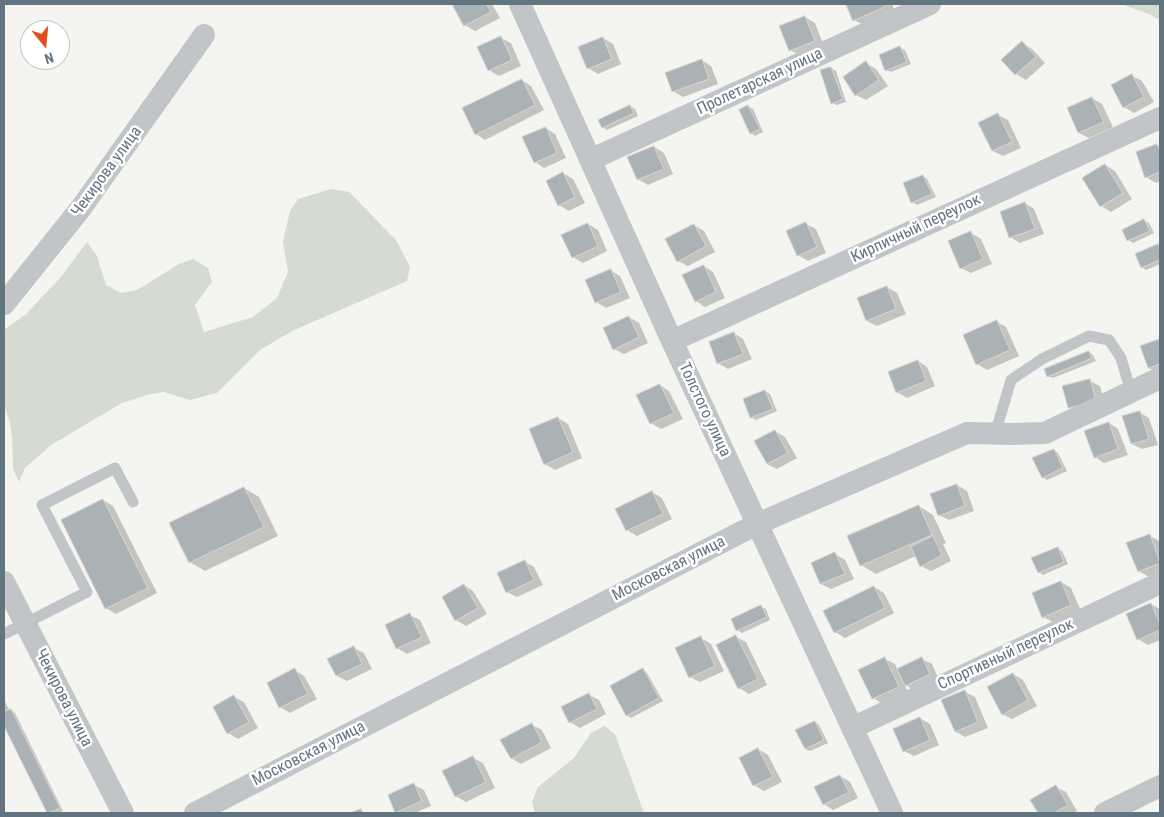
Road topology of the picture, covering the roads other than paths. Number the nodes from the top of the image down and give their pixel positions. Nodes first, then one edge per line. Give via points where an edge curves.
1 (520, 4) edge
2 (930, 4) edge
3 (204, 35) dead end
4 (1160, 118) edge
5 (590, 160) junction
6 (4, 304) edge
7 (672, 341) junction
8 (1160, 378) edge
9 (1131, 392) junction
10 (995, 434) junction
11 (133, 502) dead end
12 (757, 524) junction
13 (4, 582) edge
14 (1160, 583) edge
15 (25, 624) junction
16 (4, 634) edge
17 (852, 728) junction
18 (1160, 786) edge
19 (123, 813) edge
20 (194, 813) edge
21 (892, 813) edge
22 (1104, 813) edge

1 - 5 street, Толстого улица
2 - 5 street, Пролетарская улица
3 - 6 street, Чекирова улица via 82,208
4 - 7 street, Кирпичный переулок
5 - 7 street, Толстого улица
7 - 12 street, Толстого улица
8 - 9 street, Московская улица
9 - 10 street, Московская улица via 1045,433
9 - 10 lane via 1121,358 1110,340 1089,336 1042,359 1011,380
10 - 12 street, Московская улица via 967,433
11 - 15 lane via 115,468 42,505 86,592
12 - 17 street, Толстого улица
12 - 20 street, Московская улица
13 - 15 street, Чекирова улица
14 - 17 street, Спортивный переулок
15 - 16 lane
15 - 19 street, Чекирова улица
17 - 21 street, Толстого улица
18 - 22 street

